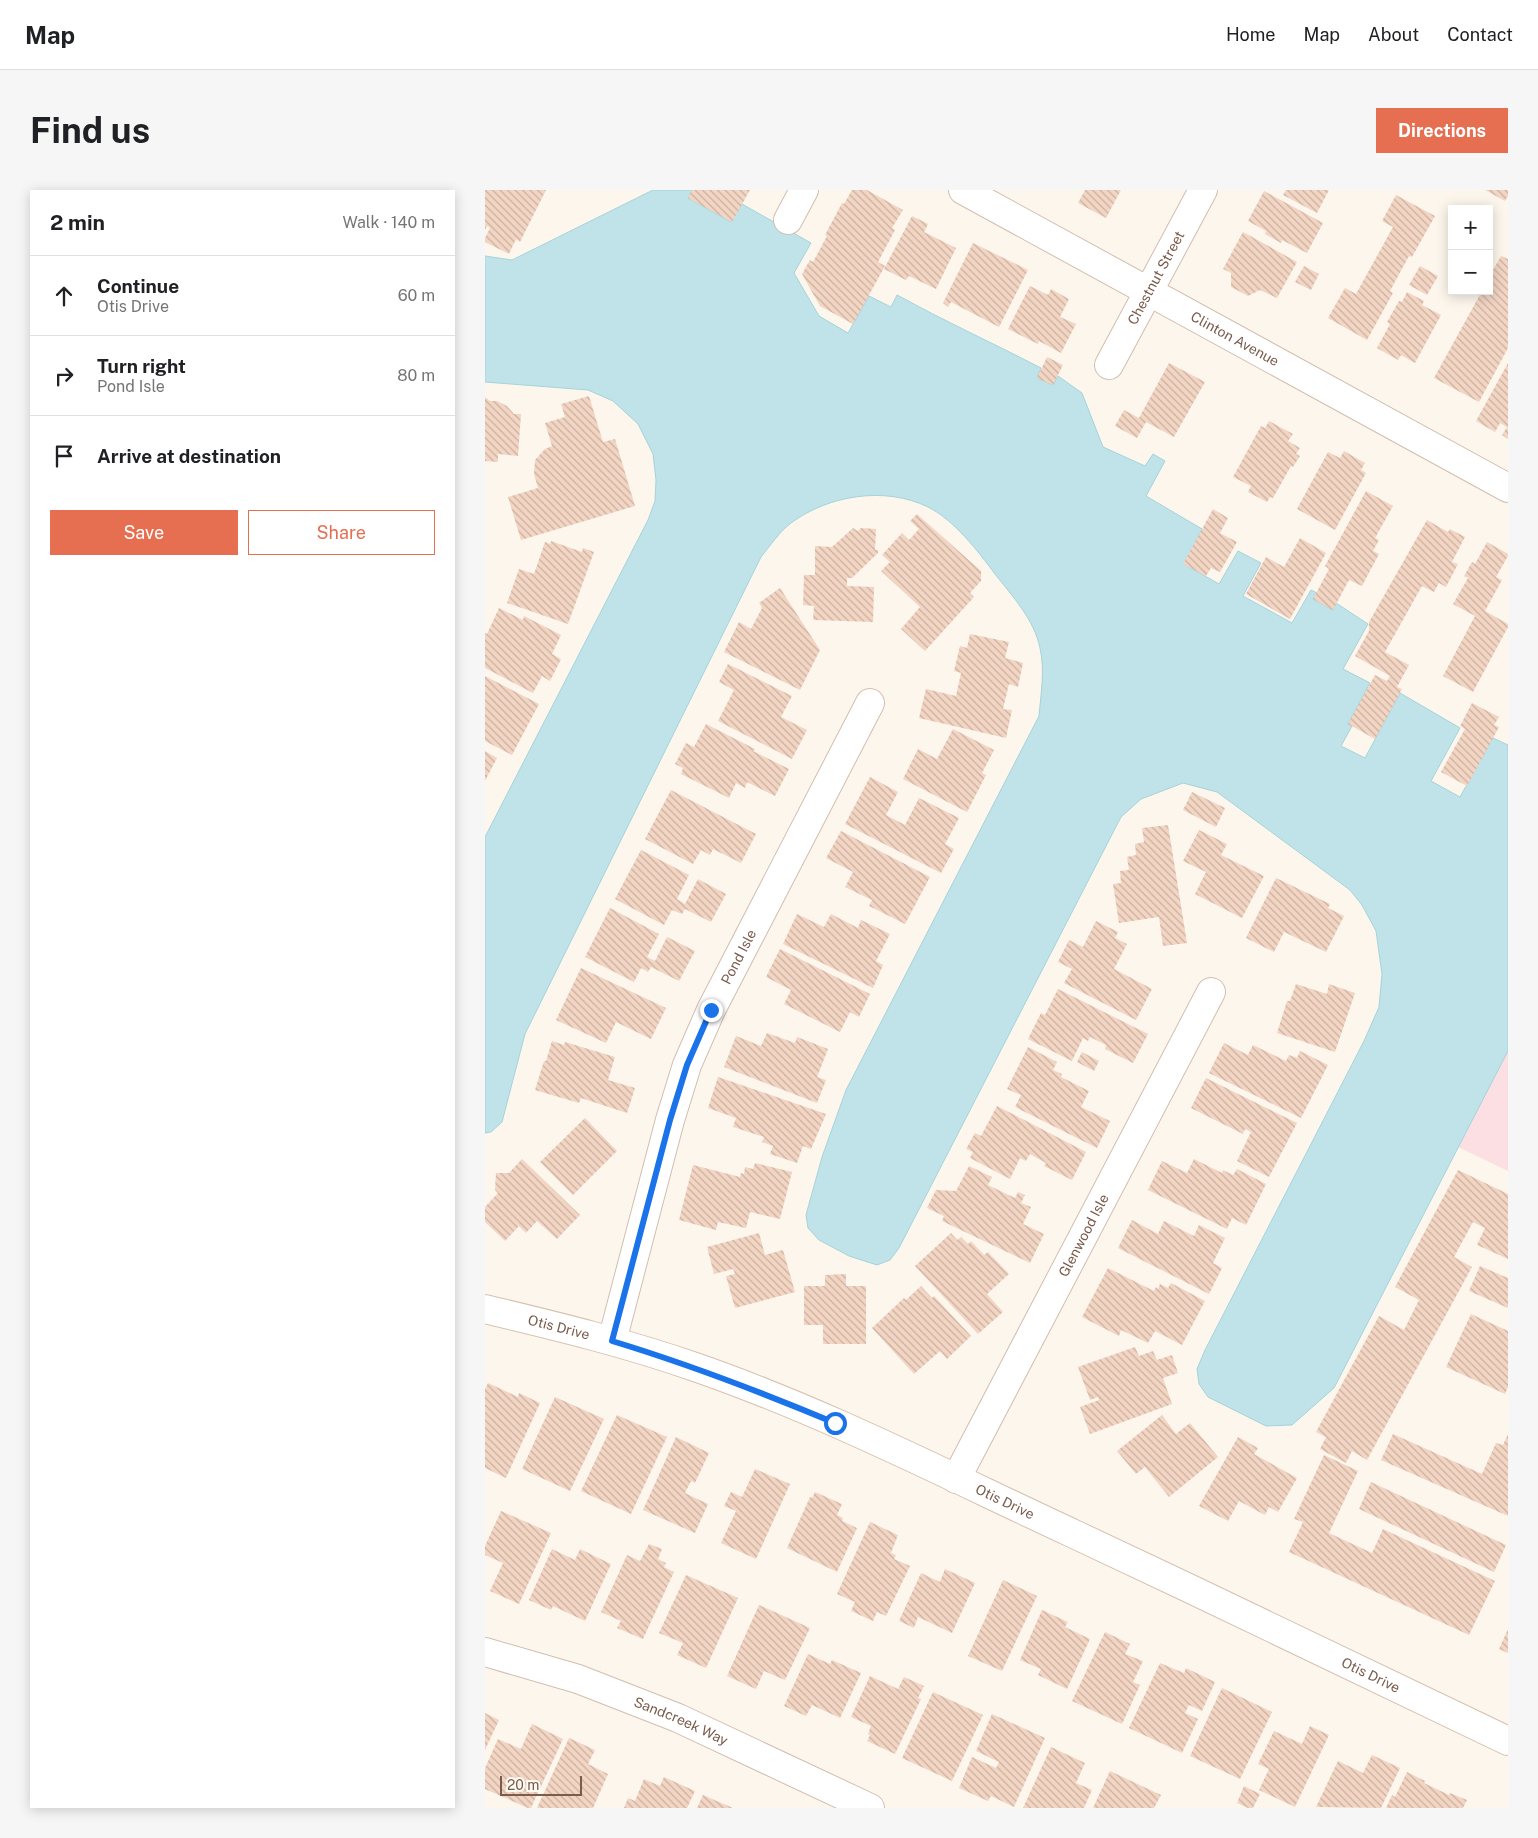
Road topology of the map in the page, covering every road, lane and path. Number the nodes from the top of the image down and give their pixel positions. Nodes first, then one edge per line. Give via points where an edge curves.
1 (804, 190) edge
2 (963, 190) edge
3 (1203, 190) edge
4 (788, 220) dead end
5 (1148, 290) junction
6 (1109, 365) dead end
7 (1508, 488) edge
8 (870, 703) dead end
9 (1211, 992) dead end
10 (485, 1309) edge
11 (612, 1341) junction
12 (956, 1479) junction
13 (485, 1652) edge
14 (1508, 1740) edge
15 (869, 1808) edge

1 - 4 street
2 - 5 street, Clinton Avenue
3 - 5 street, Chestnut Street
5 - 6 street, Chestnut Street
5 - 7 street, Clinton Avenue
8 - 11 street, Pond Isle via 711,1010 687,1065
9 - 12 street, Glenwood Isle
10 - 11 street, Otis Drive
11 - 12 street, Otis Drive via 696,1367 784,1401
12 - 14 street, Otis Drive
13 - 15 street, Sandcreek Way via 578,1679 678,1718

